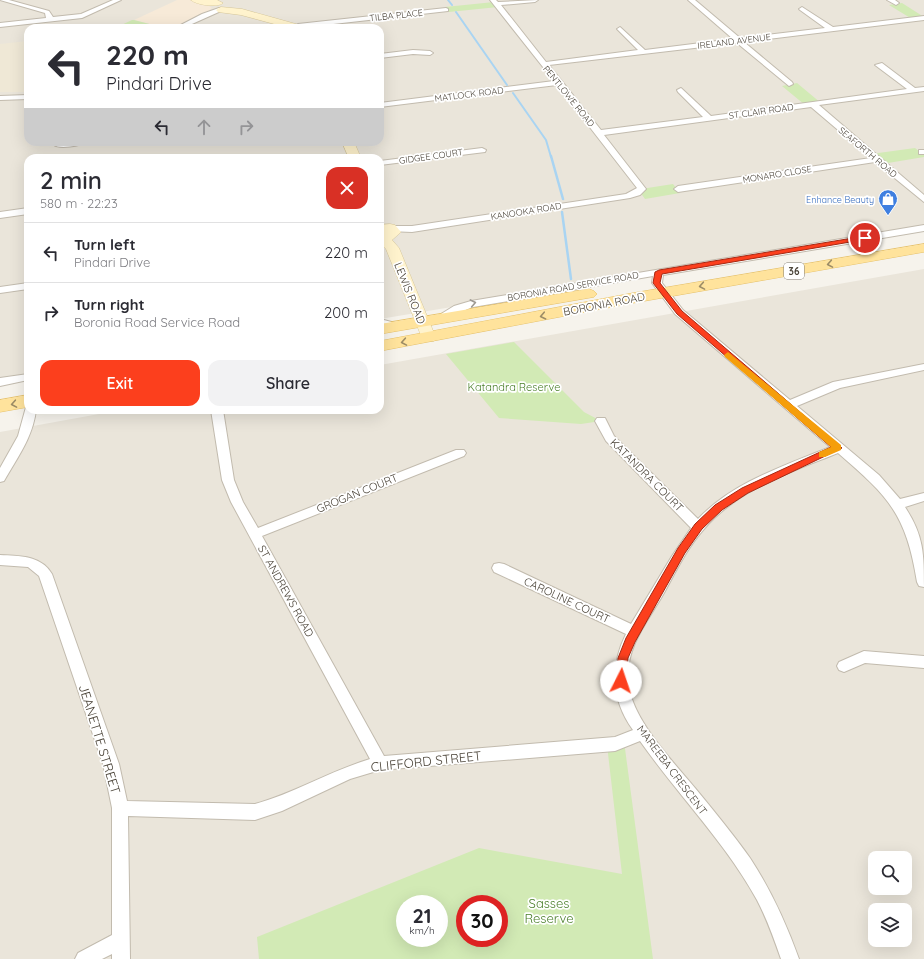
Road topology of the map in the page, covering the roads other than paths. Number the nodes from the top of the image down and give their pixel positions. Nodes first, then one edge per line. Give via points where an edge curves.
1 (2, 0) edge
2 (118, 0) edge
3 (535, 0) edge
4 (691, 0) edge
5 (199, 1) edge
6 (494, 2) edge
7 (222, 5) edge
8 (802, 9) dead end
9 (446, 10) dead end
10 (50, 20) junction
11 (922, 20) edge
12 (186, 24) edge
13 (288, 24) edge
14 (325, 24) edge
15 (0, 25) edge
16 (620, 29) dead end
17 (830, 29) junction
18 (738, 40) junction
19 (643, 52) junction
20 (430, 53) dead end
21 (384, 56) edge
22 (544, 64) junction
23 (879, 65) dead end
24 (558, 83) junction
25 (789, 84) dead end
26 (924, 89) edge
27 (681, 90) dead end
28 (913, 90) junction
29 (24, 97) edge
30 (0, 98) edge
31 (813, 104) junction
32 (384, 105) edge
33 (709, 118) junction
34 (599, 133) junction
35 (482, 150) dead end
36 (877, 159) junction
37 (384, 162) edge
38 (678, 189) dead end
39 (640, 192) joint
40 (924, 199) edge
41 (24, 212) edge
42 (0, 215) edge
43 (923, 231) edge
44 (388, 235) edge
45 (837, 242) junction
46 (861, 248) junction
47 (924, 248) edge
48 (660, 283) junction
49 (24, 287) edge
50 (0, 290) edge
51 (430, 321) junction
52 (385, 326) edge
53 (429, 338) junction
54 (384, 345) edge
55 (924, 367) edge
56 (24, 378) edge
57 (0, 382) edge
58 (24, 390) edge
59 (0, 394) edge
60 (24, 402) edge
61 (788, 405) junction
62 (0, 406) edge
63 (30, 414) edge
64 (218, 414) edge
65 (601, 421) dead end
66 (838, 448) junction
67 (460, 453) dead end
68 (0, 478) edge
69 (924, 497) edge
70 (898, 504) junction
71 (698, 527) junction
72 (255, 534) junction
73 (0, 560) edge
74 (499, 568) dead end
75 (924, 582) edge
76 (635, 632) junction
77 (924, 662) edge
78 (844, 666) dead end
79 (643, 733) junction
80 (380, 763) junction
81 (120, 808) junction
82 (121, 940) junction
83 (84, 959) edge
84 (121, 959) edge
85 (790, 959) edge

1 - 10 street via 47,12
2 - 10 street via 82,16
3 - 6 street
4 - 18 street
5 - 7 street
6 - 22 street, PENTLOWE ROAD
7 - 12 street
7 - 13 street
8 - 17 street
9 - 14 street, TILBA PLACE
10 - 15 street
11 - 17 street, IRELAND AVENUE
16 - 19 street
17 - 18 street, IRELAND AVENUE
18 - 19 street, IRELAND AVENUE
18 - 25 street
19 - 22 street, IRELAND AVENUE
20 - 21 street
22 - 24 street, PENTLOWE ROAD
23 - 28 street
24 - 32 street, MATLOCK ROAD
24 - 34 street, PENTLOWE ROAD
26 - 28 street, ST CLAIR ROAD
27 - 33 street
28 - 31 street, ST CLAIR ROAD
29 - 30 street
31 - 33 street, ST CLAIR ROAD
31 - 36 street, SEAFORTH ROAD
33 - 34 street, ST CLAIR ROAD
34 - 39 street, PENTLOWE ROAD via 640,185
35 - 37 street, GIDGEE COURT
36 - 38 street, MONARO CLOSE
36 - 40 street, SEAFORTH ROAD
39 - 44 street, KANOOKA ROAD
41 - 42 street
43 - 45 street
43 - 46 main road, BORONIA ROAD / 36 via 906,241
44 - 51 street, LEWIS ROAD
45 - 46 street
45 - 48 street
46 - 48 main road, BORONIA ROAD / 36
47 -> 48 main road, BORONIA ROAD / 36
51 -> 48 main road, BORONIA ROAD / 36
48 -> 53 main road, BORONIA ROAD / 36
48 - 61 street via 684,317
49 - 50 street
51 - 52 main road, BORONIA ROAD / 36
51 - 53 street, LEWIS ROAD
53 -> 54 main road, BORONIA ROAD / 36
55 - 61 street via 837,385
56 - 57 street
58 - 59 main road
60 -> 62 main road
61 - 66 street
63 - 68 street via 26,430
64 - 72 street, ST ANDREWS ROAD via 228,480
65 - 71 street, KATANDRA COURT via 610,438
66 - 70 street via 881,484
66 - 71 street, MAREEBA CRESCENT via 745,491 719,507
67 - 72 street, GROGAN COURT
69 - 70 street
70 - 75 street via 912,529
71 - 76 street, MAREEBA CRESCENT
72 - 80 street, ST ANDREWS ROAD
73 - 81 street, JEANETTE STREET via 32,563 40,567 45,574 111,764
74 - 76 street, CAROLINE COURT
76 - 79 street, MAREEBA CRESCENT via 623,658 621,681 626,704
77 - 78 street via 864,657
79 - 80 street, CLIFFORD STREET via 615,744
79 - 85 street, MAREEBA CRESCENT via 753,876 776,918
80 - 81 street, CLIFFORD STREET via 347,773 276,806 255,812
81 - 82 street, JEANETTE STREET
82 - 83 street
82 - 84 street, JEANETTE STREET

